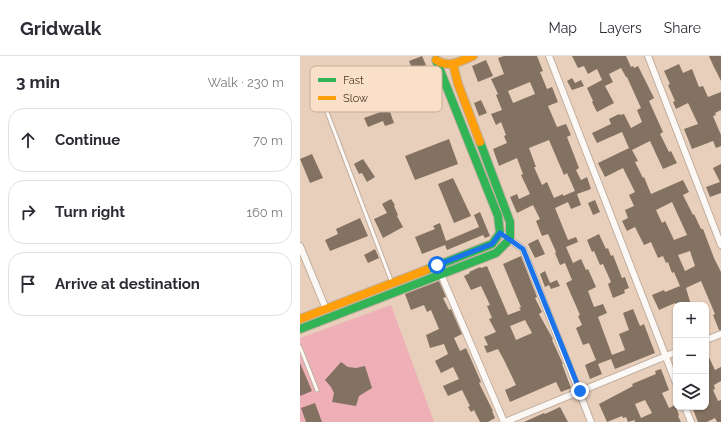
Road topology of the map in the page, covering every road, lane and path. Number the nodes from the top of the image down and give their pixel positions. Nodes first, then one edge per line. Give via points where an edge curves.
1 (473, 56) edge
2 (549, 56) edge
3 (648, 56) edge
4 (435, 58) edge
5 (452, 64) junction
6 (442, 76) edge
7 (327, 112) edge
8 (500, 233) junction
9 (510, 240) junction
10 (721, 245) edge
11 (300, 246) edge
12 (437, 265) junction
13 (440, 274) junction
14 (392, 283) junction
15 (326, 309) junction
16 (300, 319) edge
17 (300, 329) edge
18 (721, 334) edge
19 (709, 339) edge
20 (300, 346) edge
21 (673, 353) edge
22 (666, 356) junction
23 (673, 375) edge
24 (317, 390) dead end
25 (580, 391) junction
26 (686, 410) edge
27 (507, 422) edge
28 (591, 422) edge
29 (691, 422) edge

1 - 5 street
2 - 22 street
3 - 10 street
4 - 5 street via 446,66
5 - 9 street via 510,222
6 - 8 street via 498,216
7 - 14 lane
8 - 9 street
8 - 12 street via 492,244
9 - 13 street via 496,253
9 - 25 street via 523,249
11 - 15 street
12 - 13 street
12 - 14 street
13 - 17 street
13 - 27 street
14 - 15 street
15 - 16 street
18 - 19 street
20 - 24 lane
21 - 22 street
22 - 23 street
22 - 25 street
25 - 27 street
25 - 28 street
26 - 29 street

